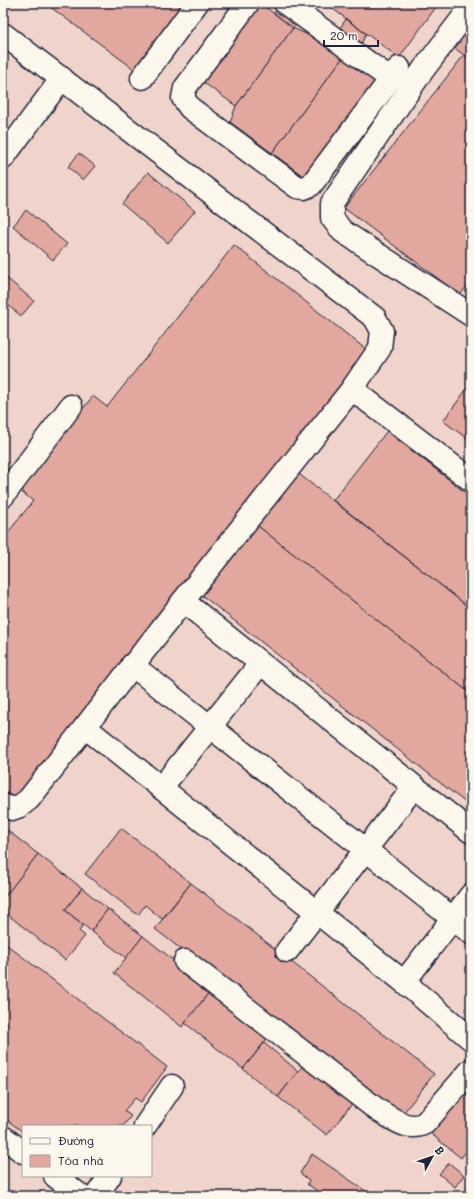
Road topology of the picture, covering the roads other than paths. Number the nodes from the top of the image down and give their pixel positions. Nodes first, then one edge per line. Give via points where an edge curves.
1 (198, 3) edge
2 (248, 3) edge
3 (285, 3) edge
4 (471, 7) edge
5 (3, 34) edge
6 (62, 78) junction
7 (142, 78) dead end
8 (3, 158) edge
9 (471, 315) edge
10 (352, 389) junction
11 (71, 406) dead end
12 (471, 480) edge
13 (3, 496) edge
14 (182, 601) junction
15 (260, 664) junction
16 (132, 665) junction
17 (85, 726) junction
18 (210, 727) junction
19 (414, 787) junction
20 (161, 788) junction
21 (3, 805) edge
22 (471, 832) edge
23 (366, 850) junction
24 (471, 895) edge
25 (317, 913) junction
26 (453, 918) junction
27 (471, 933) edge
28 (287, 951) dead end
29 (185, 961) dead end
30 (404, 982) junction
31 (471, 1040) edge
32 (471, 1070) edge
33 (172, 1086) dead end
34 (146, 1125) edge
35 (3, 1137) edge
36 (22, 1151) edge
37 (56, 1177) edge
38 (109, 1177) edge
39 (81, 1196) edge
40 (96, 1196) edge

1 - 7 lane
2 - 3 lane via 185,88 183,98 190,108 297,187 304,188 311,185 395,74
4 - 9 lane via 423,70 332,203 332,218 342,231
5 - 6 lane
6 - 8 lane
6 - 10 lane via 375,318 382,331 380,348
10 - 12 lane
10 - 14 lane
11 - 13 lane
14 - 15 lane
14 - 16 lane
15 - 18 lane
15 - 19 lane
16 - 17 lane
16 - 18 lane
17 - 20 lane
17 - 21 lane via 29,799 12,809
18 - 20 lane
18 - 23 lane
19 - 22 lane
19 - 23 lane
20 - 25 lane
23 - 25 lane
23 - 26 lane
24 - 26 lane
25 - 28 lane
25 - 30 lane
26 - 27 lane
26 - 30 lane
29 - 32 lane via 379,1111 406,1126 418,1127 425,1124
30 - 31 lane
33 - 34 lane
35 - 36 lane
37 - 39 lane
38 - 40 lane

